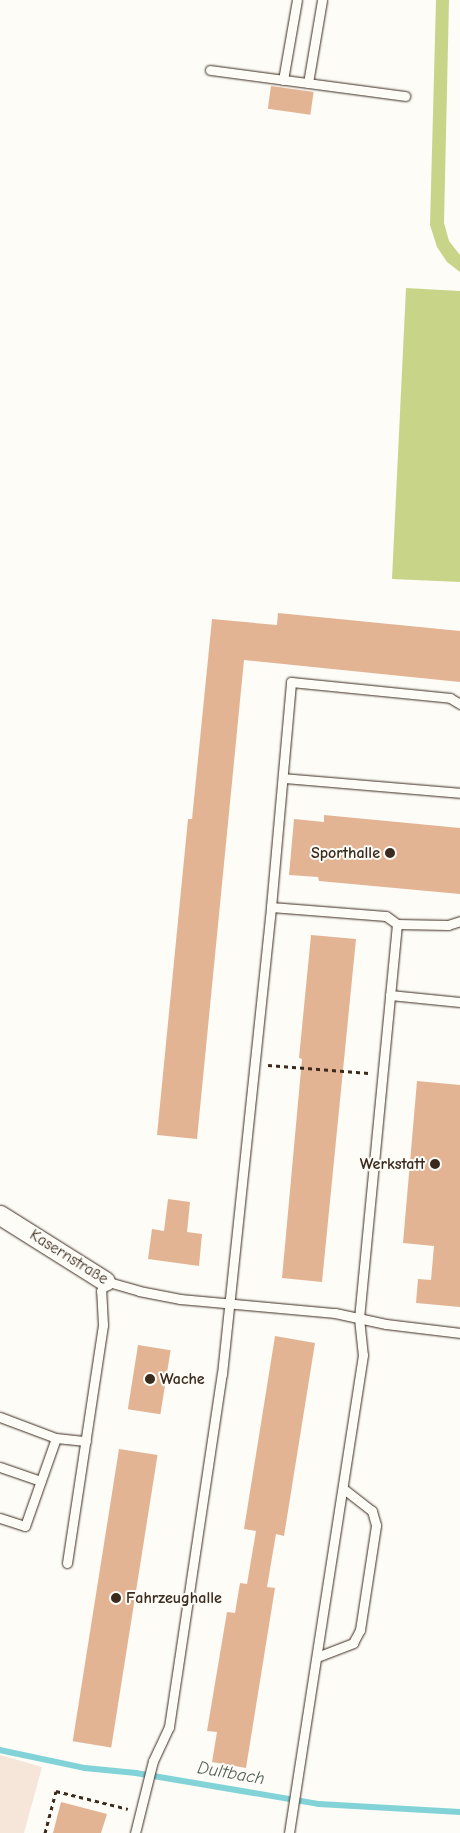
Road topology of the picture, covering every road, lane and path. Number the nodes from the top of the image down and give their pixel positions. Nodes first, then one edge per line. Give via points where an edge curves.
1 (297, 0) edge
2 (322, 0) edge
3 (210, 70) dead end
4 (283, 80) junction
5 (308, 83) junction
6 (405, 96) dead end
7 (460, 704) edge
8 (283, 778) junction
9 (460, 793) edge
10 (271, 907) junction
11 (460, 921) edge
12 (397, 924) junction
13 (390, 995) junction
14 (460, 1002) edge
15 (255, 1064) junction
16 (382, 1074) junction
17 (0, 1215) edge
18 (105, 1281) junction
19 (230, 1302) junction
20 (359, 1318) junction
21 (460, 1333) edge
22 (0, 1417) edge
23 (56, 1438) junction
24 (86, 1441) junction
25 (0, 1467) edge
26 (41, 1482) junction
27 (343, 1488) junction
28 (0, 1518) edge
29 (68, 1563) dead end
30 (317, 1657) junction
31 (142, 1808) junction
32 (290, 1830) edge
33 (45, 1833) edge
34 (135, 1833) edge

1 - 4 lane
2 - 5 lane
3 - 4 lane
4 - 5 lane
5 - 6 lane
7 - 8 lane via 450,698 291,682
8 - 9 lane
8 - 10 lane
10 - 12 lane via 386,916
10 - 15 lane
11 - 12 lane via 448,925
12 - 13 lane
13 - 14 lane
13 - 16 lane
15 - 16 path
15 - 19 lane
16 - 20 lane
17 - 18 street, Kasernstraße
18 - 19 lane, Kasernstraße via 180,1298
18 - 24 lane via 101,1291 103,1325
19 - 20 lane, Kasernstraße
19 - 31 lane via 169,1727 153,1762
20 - 21 lane, Kasernstraße
20 - 27 lane via 363,1355
22 - 23 lane
23 - 24 lane
23 - 26 lane
24 - 29 lane
25 - 26 lane
26 - 28 lane via 25,1526
27 - 30 lane
27 - 30 lane via 372,1511 376,1525 360,1630 353,1643
30 - 32 lane
31 - 33 path via 56,1792
31 - 34 lane

